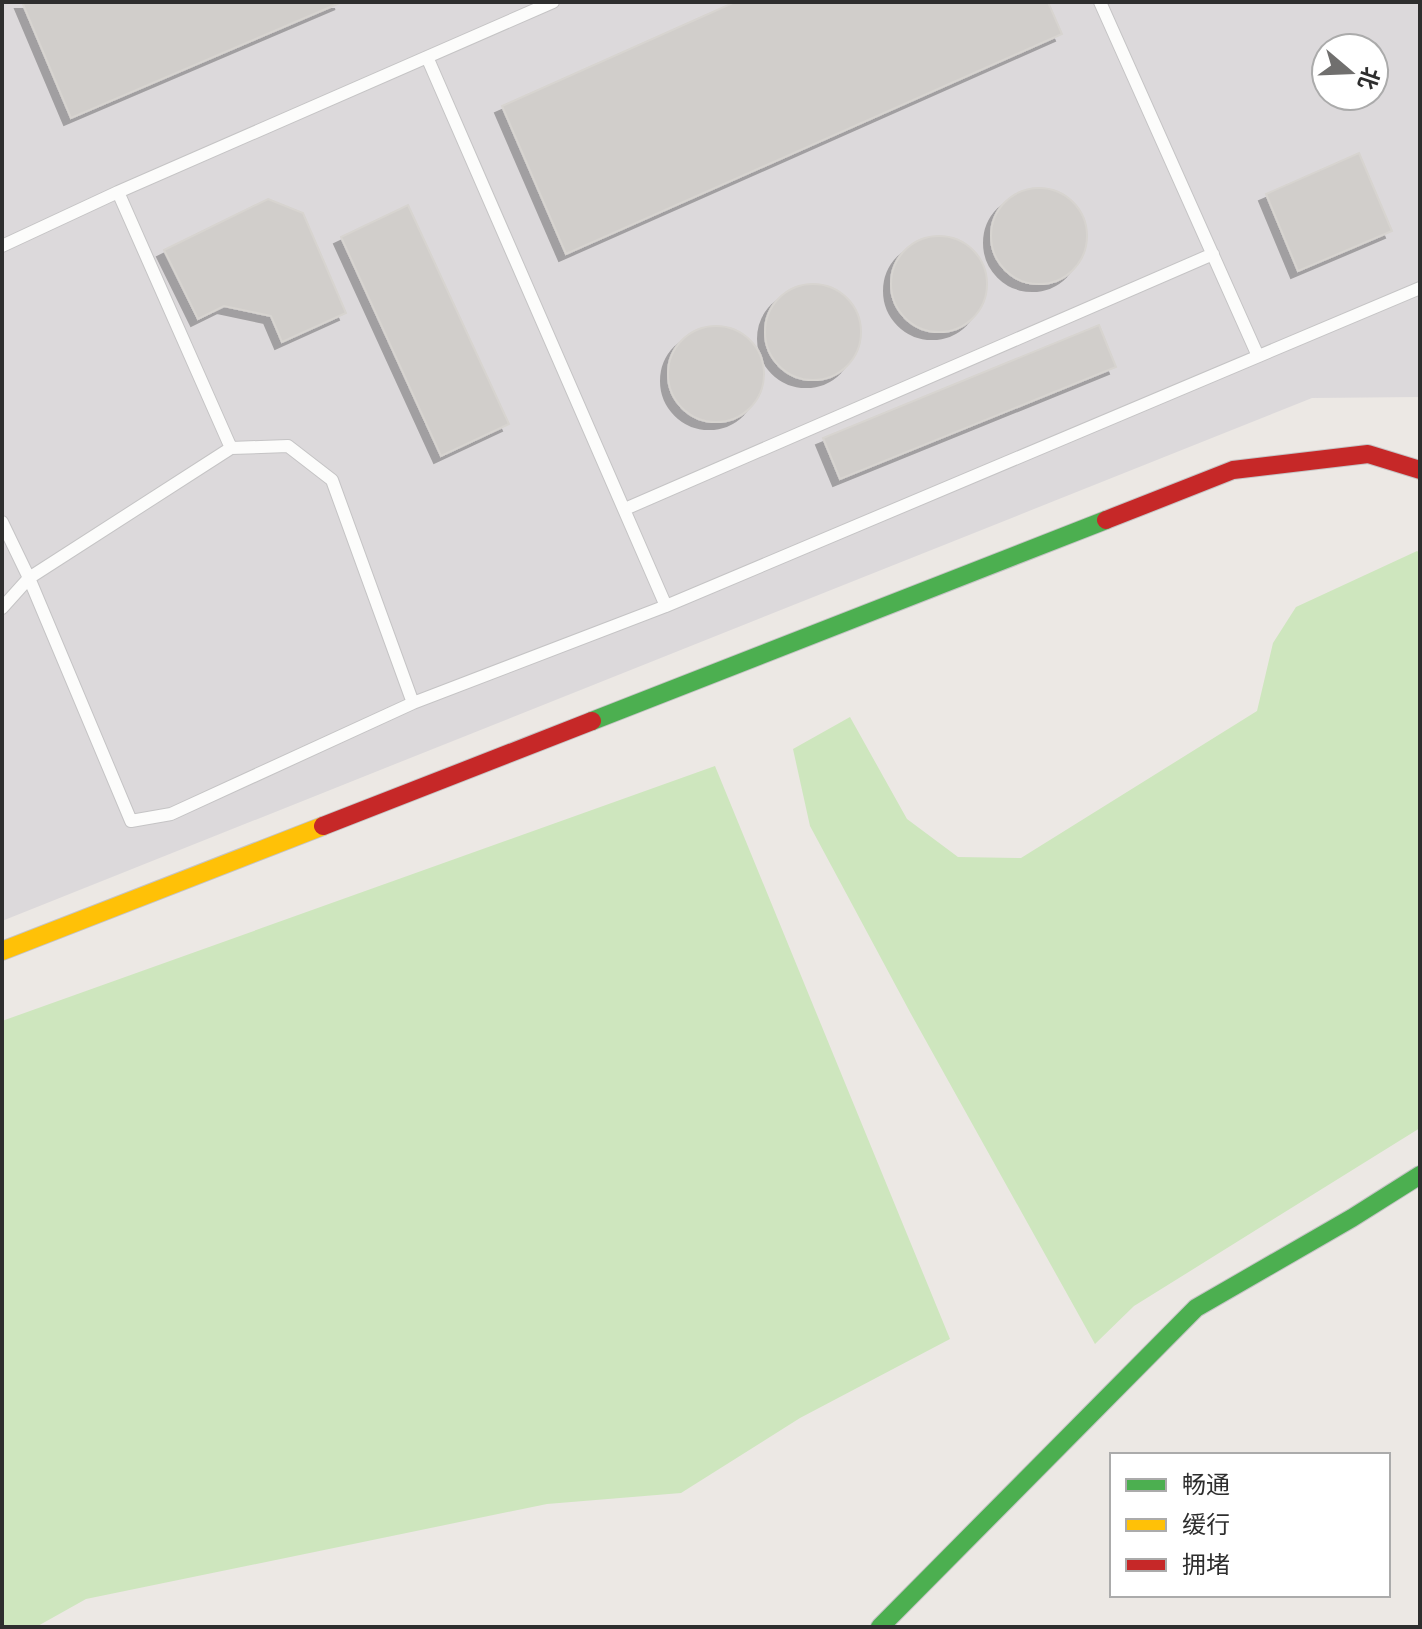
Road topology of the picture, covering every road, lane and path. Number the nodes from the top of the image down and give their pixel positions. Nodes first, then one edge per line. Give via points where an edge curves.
1 (553, 2) edge
2 (1100, 2) edge
3 (427, 57) junction
4 (118, 192) junction
5 (2, 246) edge
6 (1213, 254) junction
7 (1420, 288) edge
8 (1258, 356) junction
9 (231, 448) junction
10 (1420, 470) edge
11 (625, 509) junction
12 (2, 522) edge
13 (29, 578) junction
14 (666, 606) junction
15 (2, 608) edge
16 (413, 703) junction
17 (2, 951) edge
18 (1420, 1175) edge
19 (880, 1627) edge

1 - 3 lane
2 - 6 lane
3 - 4 lane
3 - 11 lane
4 - 5 lane
4 - 9 lane
6 - 8 lane
6 - 11 lane
7 - 8 lane
8 - 14 lane
9 - 13 lane
9 - 16 lane via 288,446 332,480
10 - 17 street via 1368,454 1233,470
11 - 14 lane
12 - 13 lane
13 - 15 lane
13 - 16 lane via 131,821 171,814
14 - 16 lane
18 - 19 street via 1196,1308

